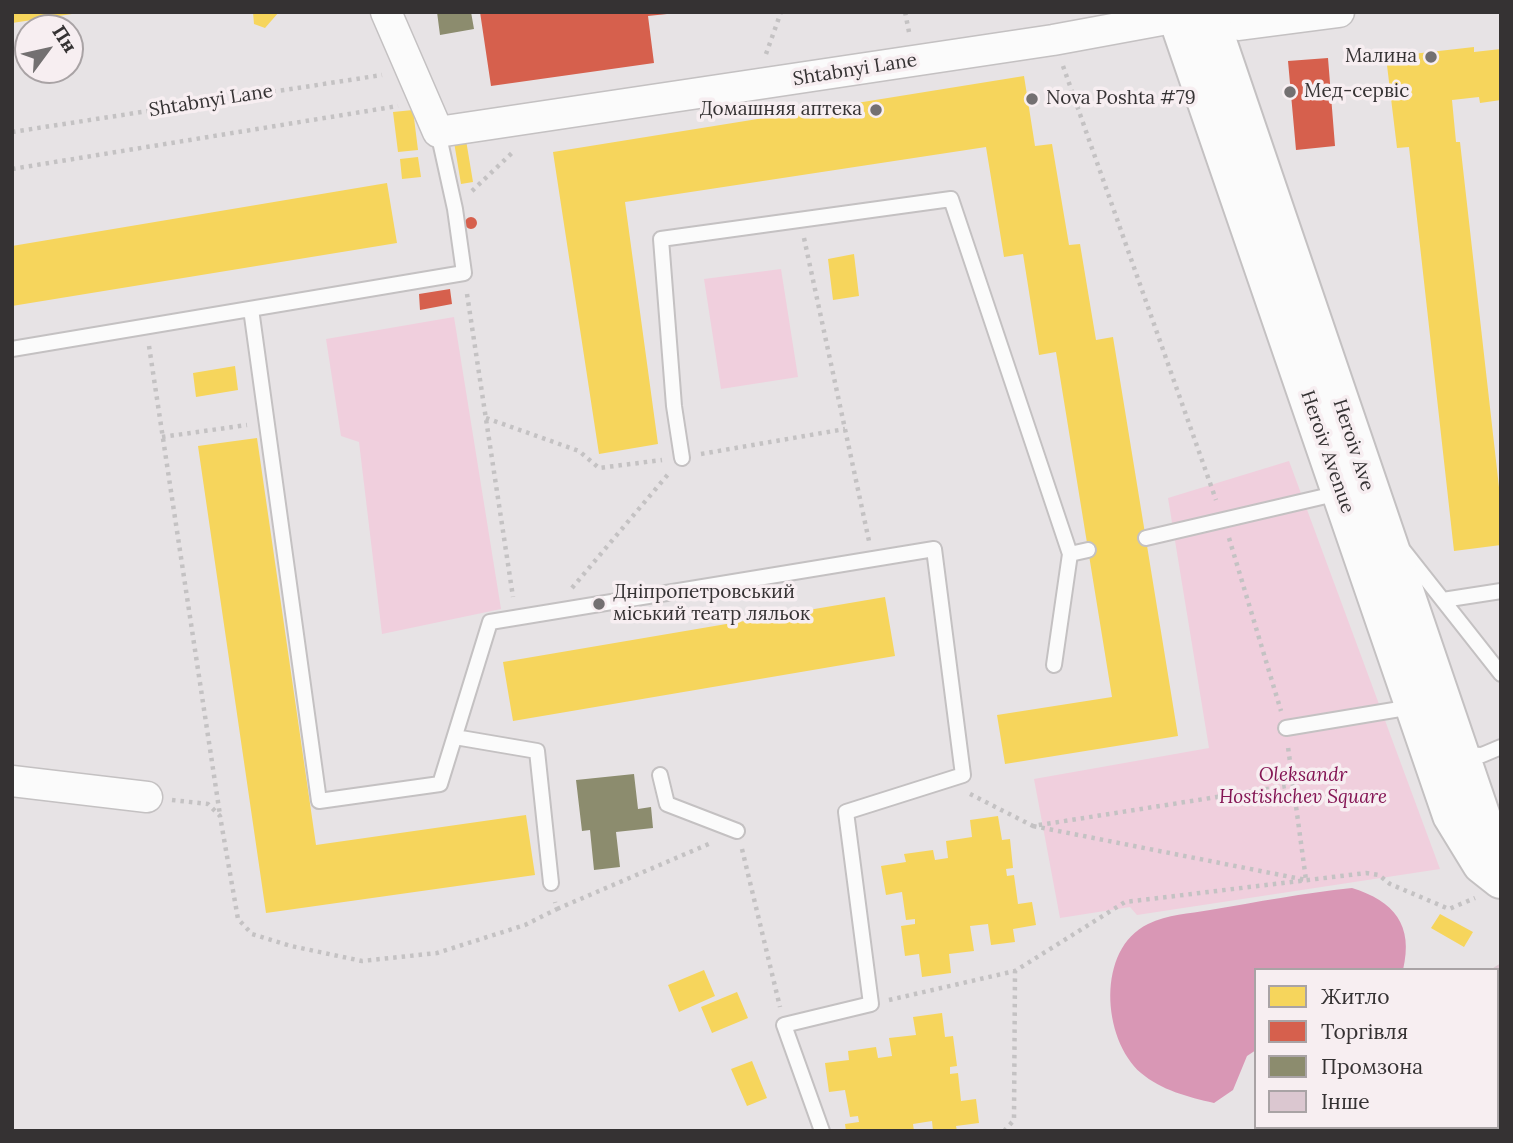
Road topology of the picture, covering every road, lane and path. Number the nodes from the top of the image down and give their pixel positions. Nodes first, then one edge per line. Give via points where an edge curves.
1 (386, 12) edge
2 (781, 12) edge
3 (1339, 12) edge
4 (1192, 15) edge
5 (1053, 40) junction
6 (410, 69) junction
7 (755, 85) junction
8 (423, 102) junction
9 (12, 132) edge
10 (438, 132) junction
11 (521, 145) dead end
12 (12, 169) edge
13 (455, 209) junction
14 (800, 219) junction
15 (464, 273) junction
16 (251, 309) junction
17 (146, 327) junction
18 (12, 349) edge
19 (486, 418) junction
20 (266, 422) junction
21 (845, 429) junction
22 (162, 437) junction
23 (682, 458) junction
24 (1340, 492) junction
25 (1378, 517) junction
26 (1223, 520) junction
27 (1146, 538) dead end
28 (1088, 550) dead end
29 (1070, 554) junction
30 (873, 559) junction
31 (1501, 591) edge
32 (1443, 600) junction
33 (551, 613) junction
34 (516, 618) junction
35 (1054, 665) dead end
36 (1501, 674) edge
37 (1417, 718) junction
38 (1286, 728) junction
39 (454, 737) junction
40 (1501, 747) edge
41 (1458, 754) junction
42 (660, 775) dead end
43 (963, 775) junction
44 (12, 781) edge
45 (1293, 785) junction
46 (147, 797) joint
47 (220, 816) junction
48 (1033, 826) junction
49 (737, 831) junction
50 (1500, 878) edge
51 (1306, 880) junction
52 (551, 883) joint
53 (556, 909) junction
54 (1015, 971) junction
55 (872, 1004) junction
56 (784, 1025) junction
57 (822, 1131) edge
58 (1004, 1131) edge

1 - 6 street
2 - 7 path
3 - 4 street, Shtabnyi Lane via 1239,24
4 - 5 street, Shtabnyi Lane
4 - 24 main road, Heroiv Avenue
4 - 25 main road, Heroiv Ave
5 - 7 street, Shtabnyi Lane
5 - 26 path
6 - 8 street
6 - 9 path, Shtabnyi Lane
7 - 10 street, Shtabnyi Lane
8 - 10 street
8 - 12 path
10 - 13 lane
11 - 13 path
13 - 15 lane
14 - 21 path
14 - 23 lane via 661,239
14 - 29 lane via 951,199
15 - 16 lane
15 - 19 path
16 - 17 lane
16 - 20 lane
17 - 18 lane
17 - 22 path
19 - 23 path via 579,451 599,468
19 - 34 path
20 - 22 path
20 - 39 lane via 319,801 440,784
21 - 23 path
21 - 30 path
22 - 47 path
23 - 33 path
24 - 26 lane
24 - 37 main road, Heroiv Avenue
25 - 32 lane
25 - 41 main road, Heroiv Ave
26 - 27 lane
26 - 38 path
28 - 29 lane
29 - 35 lane
30 - 33 lane
30 - 43 lane via 934,549
31 - 32 lane
32 - 36 lane
33 - 34 lane
34 - 39 lane via 490,622
37 - 38 lane
37 - 41 lane via 1441,747
37 - 50 main road, Heroiv Avenue via 1452,815 1482,863
38 - 45 path
39 - 52 lane via 537,751
40 - 41 lane via 1482,755
41 - 50 main road, Heroiv Ave via 1491,840
42 - 49 lane via 667,804
43 - 48 path via 968,793
43 - 55 lane via 846,812
44 - 46 street
45 - 48 path
45 - 51 path
46 - 47 path via 208,804
47 - 53 path via 238,919 252,934 291,946 362,961 438,953 525,925
48 - 51 path
49 - 53 path
49 - 56 path
50 - 51 path via 1471,901 1449,909 1366,873
51 - 54 path via 1125,902
52 - 53 path
54 - 55 path
54 - 58 path via 1014,1120
55 - 56 lane
56 - 57 lane

